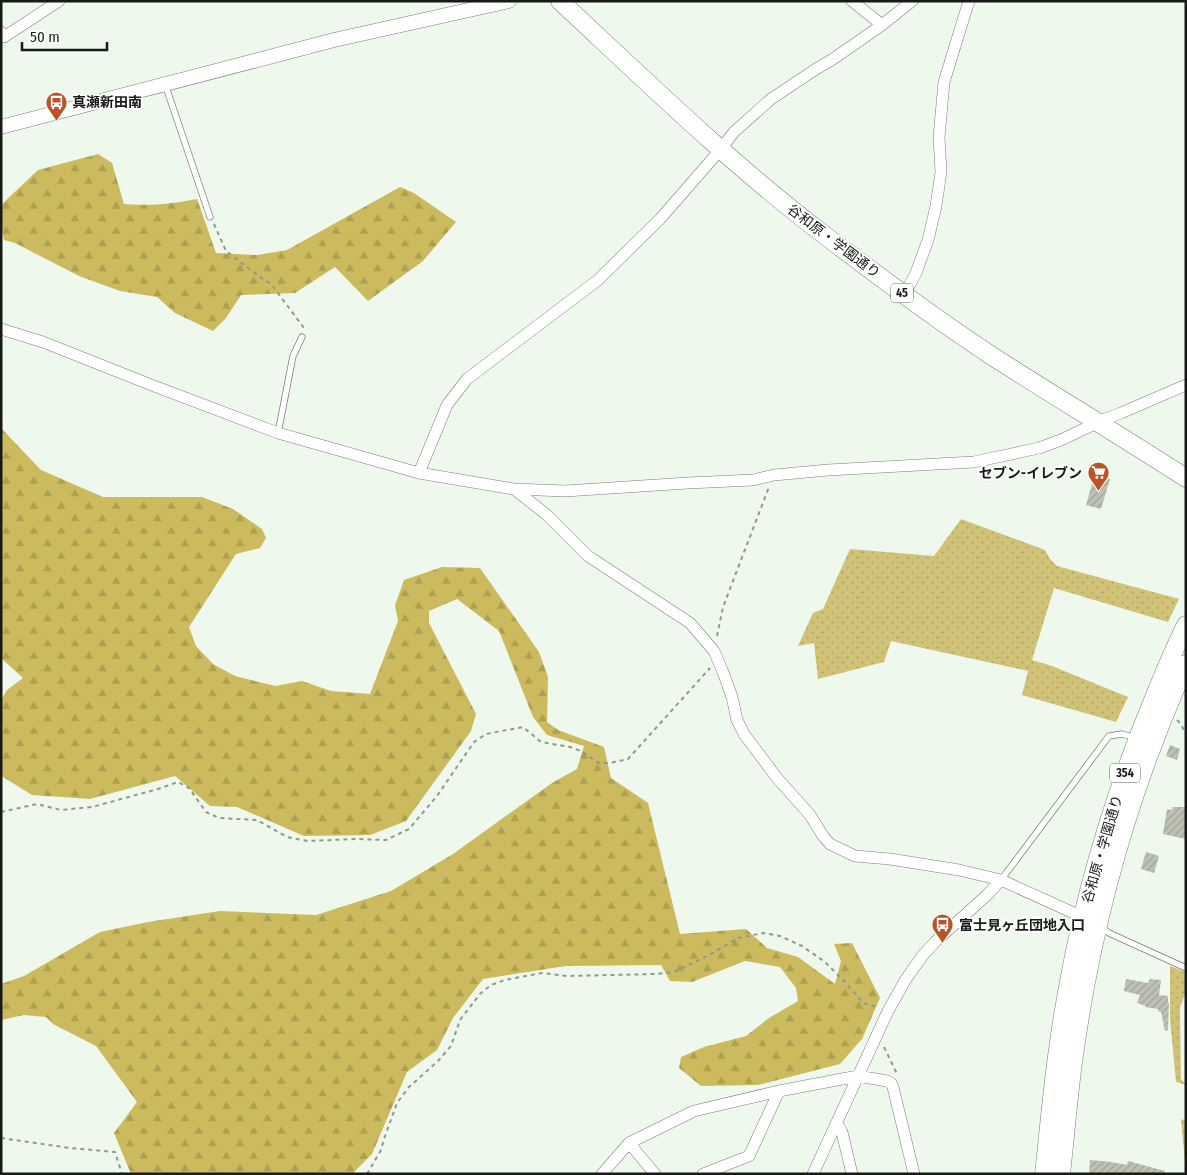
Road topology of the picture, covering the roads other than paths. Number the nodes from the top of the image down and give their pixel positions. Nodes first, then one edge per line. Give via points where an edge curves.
1 (59, 1) edge
2 (509, 1) edge
3 (560, 1) edge
4 (852, 1) edge
5 (912, 1) edge
6 (969, 1) edge
7 (882, 25) junction
8 (2, 37) edge
9 (165, 84) junction
10 (1, 127) edge
11 (721, 149) junction
12 (210, 217) road end
13 (904, 294) junction
14 (1, 328) edge
15 (302, 337) road end
16 (1186, 385) edge
17 (1098, 422) junction
18 (278, 433) junction
19 (419, 473) junction
20 (1186, 478) edge
21 (514, 489) junction
22 (1186, 625) edge
23 (1186, 664) edge
24 (1137, 738) junction
25 (1001, 880) junction
26 (1090, 921) junction
27 (1186, 968) edge
28 (858, 1076) junction
29 (778, 1092) junction
30 (837, 1124) junction
31 (628, 1143) junction
32 (602, 1174) edge
33 (655, 1174) edge
34 (704, 1174) edge
35 (813, 1174) edge
36 (852, 1174) edge
37 (914, 1174) edge
38 (1044, 1174) edge
39 (1061, 1174) edge

1 - 8 street
2 - 9 street via 334,40
3 - 11 main road, 谷和原・学園通り / 45
4 - 7 street
5 - 7 street
6 - 13 street via 944,82 939,137 941,172 936,206 916,273
7 - 11 street via 771,99 734,132
9 - 10 street
9 - 12 lane
11 - 13 main road, 谷和原・学園通り / 45 via 777,198
11 - 19 street via 660,219 598,280 467,379 447,405
13 - 17 main road, 谷和原・学園通り / 45 via 994,357
14 - 18 street
15 - 18 lane via 293,356
16 - 17 street
17 - 20 main road, 谷和原・学園通り / 45
17 - 21 street via 1039,448 974,462 828,470 753,480 573,490
18 - 19 street
19 - 21 street
21 - 25 street via 547,515 588,556 690,623 716,655 744,734 830,844 855,856 959,870
22 - 24 main road, 谷和原・学園通り / 354
23 - 26 main road, 谷和原・学園通り / 354 via 1164,712
24 - 25 lane via 1122,734 1109,736
24 - 26 main road, 谷和原・学園通り / 354 via 1090,884
25 - 26 street
25 - 28 street via 923,955 888,1012
26 - 27 lane
26 - 38 main road, 谷和原・学園通り / 354 via 1071,972 1060,1035
26 - 39 main road, 谷和原・学園通り / 354 via 1087,975 1075,1043
28 - 29 street
28 - 30 street
28 - 37 street via 891,1083
29 - 31 street via 694,1111
29 - 34 street via 749,1156
30 - 35 street
30 - 36 street
31 - 32 street
31 - 33 street

